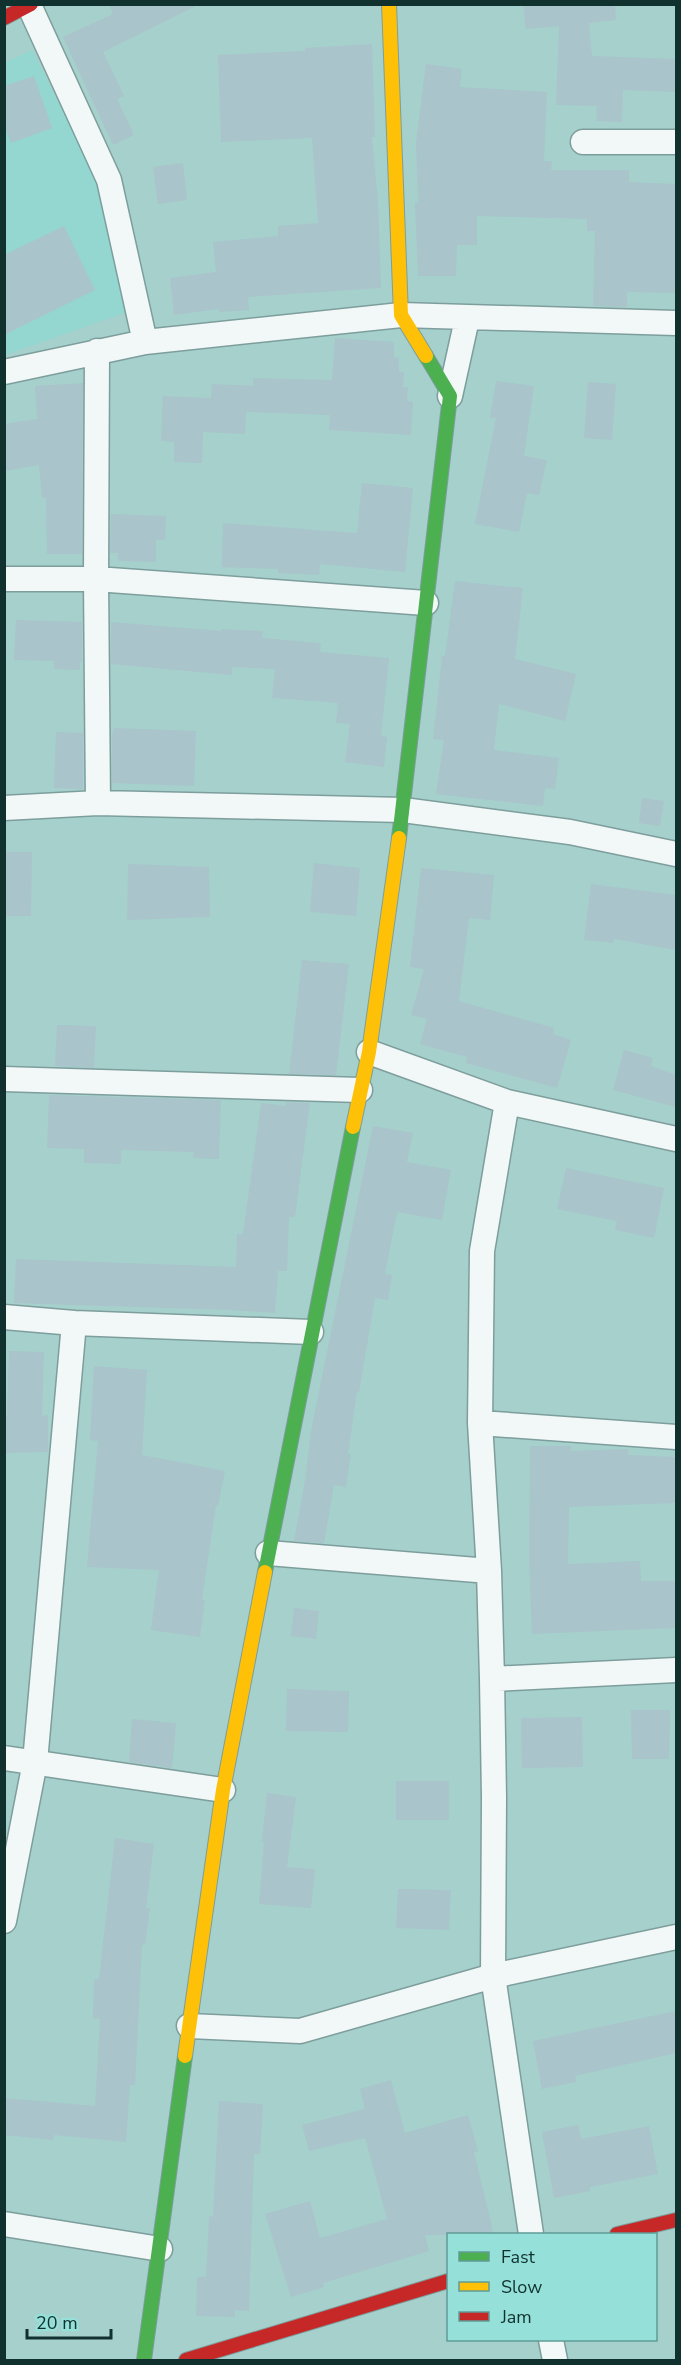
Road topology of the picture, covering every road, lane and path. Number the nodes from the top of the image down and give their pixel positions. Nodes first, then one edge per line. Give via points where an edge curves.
1 (389, 4) edge
2 (30, 5) edge
3 (4, 18) edge
4 (583, 142) dead end
5 (676, 142) edge
6 (402, 315) junction
7 (466, 319) junction
8 (676, 323) edge
9 (145, 342) junction
10 (97, 351) junction
11 (4, 372) edge
12 (450, 396) junction
13 (4, 579) edge
14 (96, 579) junction
15 (426, 603) junction
16 (98, 803) junction
17 (4, 808) edge
18 (403, 810) junction
19 (676, 854) edge
20 (369, 1052) junction
21 (4, 1079) edge
22 (360, 1090) junction
23 (507, 1102) junction
24 (676, 1139) edge
25 (4, 1317) edge
26 (74, 1323) junction
27 (311, 1332) junction
28 (480, 1423) junction
29 (676, 1437) edge
30 (268, 1553) junction
31 (489, 1571) junction
32 (676, 1670) edge
33 (492, 1680) junction
34 (4, 1758) edge
35 (35, 1762) junction
36 (224, 1790) junction
37 (4, 1921) edge
38 (676, 1937) edge
39 (493, 1976) junction
40 (189, 2026) junction
41 (676, 2220) edge
42 (4, 2224) edge
43 (531, 2233) edge
44 (624, 2233) edge
45 (160, 2248) junction
46 (447, 2281) edge
47 (551, 2341) edge
48 (144, 2361) edge
49 (186, 2361) edge
50 (555, 2361) edge

1 - 6 street
2 - 3 street
2 - 9 street via 109,180
4 - 5 street
6 - 7 street
6 - 9 street
6 - 12 street
7 - 8 street
7 - 12 street
9 - 10 street
10 - 11 street
10 - 14 street
12 - 15 street
13 - 14 street
14 - 15 street
14 - 16 street
15 - 18 street
16 - 17 street
16 - 18 street
18 - 19 street via 570,831
18 - 20 street
20 - 22 street
20 - 23 street
21 - 22 street
22 - 27 street
23 - 24 street
23 - 28 street via 482,1251
25 - 26 street
26 - 27 street
26 - 35 street
27 - 30 street
28 - 29 street
28 - 31 street
30 - 31 street
30 - 36 street
31 - 33 street
32 - 33 street
33 - 39 street
34 - 35 street
35 - 36 street
35 - 37 street
36 - 40 street
38 - 39 street
39 - 40 street via 300,2031
39 - 43 street
40 - 45 street
41 - 44 street
42 - 45 street
45 - 48 street
46 - 49 street
47 - 50 street

